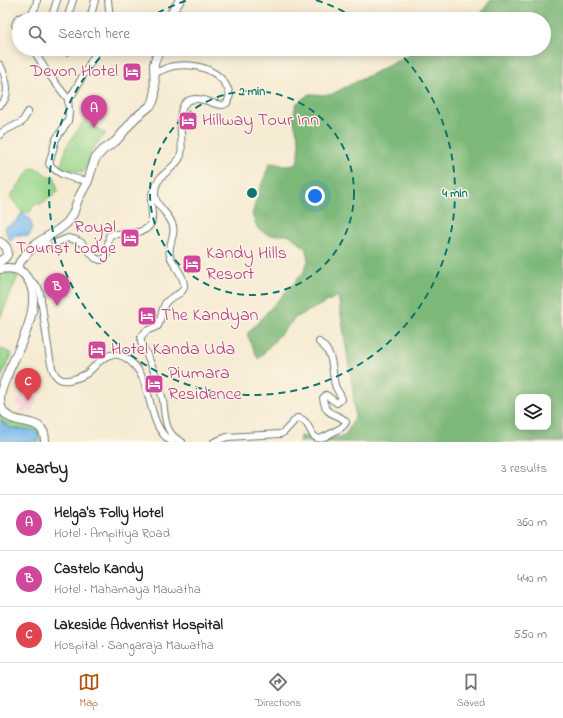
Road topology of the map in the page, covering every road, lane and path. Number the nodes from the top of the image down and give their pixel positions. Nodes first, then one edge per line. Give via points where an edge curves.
1 (37, 0) edge
2 (58, 0) edge
3 (72, 0) edge
4 (95, 0) edge
5 (108, 0) edge
6 (180, 0) edge
7 (32, 12) edge
8 (52, 12) edge
9 (69, 12) edge
10 (92, 12) edge
11 (109, 12) edge
12 (172, 12) edge
13 (37, 56) edge
14 (94, 56) edge
15 (157, 56) edge
16 (0, 65) edge
17 (154, 74) junction
18 (68, 99) junction
19 (0, 105) edge
20 (28, 112) dead end
21 (0, 135) edge
22 (88, 181) junction
23 (156, 185) junction
24 (0, 242) edge
25 (34, 245) junction
26 (0, 261) edge
27 (0, 269) edge
28 (17, 269) junction
29 (28, 278) junction
30 (319, 342) dead end
31 (46, 442) edge
32 (172, 442) edge
33 (182, 442) edge
34 (214, 442) edge

1 - 7 street
2 - 8 street
3 - 9 street
4 - 10 street
5 - 11 street
6 - 12 main road
13 - 18 street
14 - 18 street
15 - 17 main road
16 - 19 street via 6,76 6,94
17 - 22 main road via 153,102 95,159
17 - 23 street via 174,66 201,66 220,78 230,95 227,103 223,105 197,99 184,104 180,112 180,156
18 - 22 street via 68,121 56,139 49,164 56,172
20 - 21 street via 22,122
22 - 25 main road via 67,223
23 - 25 street via 151,196 152,218 147,229 109,236 104,259 95,258 82,243 68,238 53,244
23 - 33 street via 159,206 173,226 170,253 184,286 181,293 163,306 158,326 146,331 141,337 141,342 157,378 167,426 171,434
24 - 26 main road via 8,251
25 - 28 main road
27 - 28 main road
28 - 29 main road
29 - 31 main road via 34,296 32,314 0,400 4,414 41,427
29 - 32 street via 40,292 50,364 56,376 65,381 74,379 85,374 102,358 109,355 123,357 139,370 157,425 161,433
30 - 34 street via 329,353 335,384 342,399 337,403 326,395 323,401 330,414 346,422 344,427 318,439 314,437 305,420 297,418 280,434 227,437

